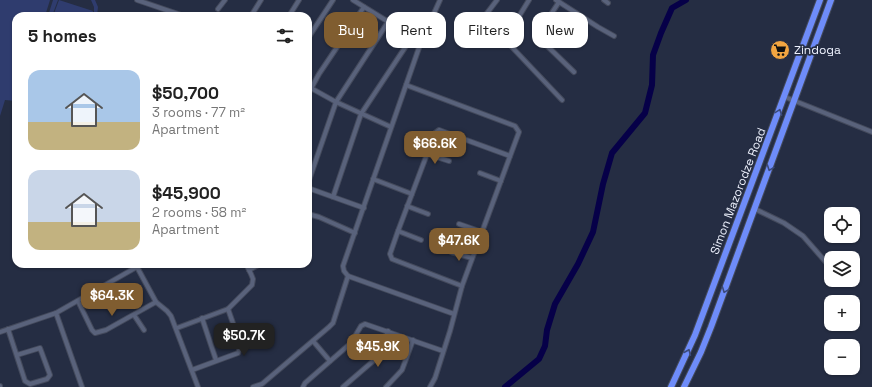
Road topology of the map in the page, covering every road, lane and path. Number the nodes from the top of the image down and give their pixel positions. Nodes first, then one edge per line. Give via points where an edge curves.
1 (137, 0) edge
2 (225, 0) edge
3 (261, 0) edge
4 (299, 0) edge
5 (333, 0) edge
6 (353, 0) edge
7 (440, 0) edge
8 (497, 0) edge
9 (529, 0) edge
10 (604, 0) edge
11 (820, 0) edge
12 (831, 0) edge
13 (558, 1) edge
14 (608, 3) dead end
15 (364, 7) junction
16 (218, 10) dead end
17 (172, 12) edge
18 (254, 12) edge
19 (292, 12) edge
20 (435, 12) edge
21 (488, 12) edge
22 (386, 21) edge
23 (386, 25) edge
24 (312, 32) edge
25 (614, 36) dead end
26 (405, 48) edge
27 (419, 48) edge
28 (574, 72) dead end
29 (312, 84) edge
30 (406, 85) junction
31 (312, 90) edge
32 (785, 97) junction
33 (562, 100) dead end
34 (794, 101) junction
35 (336, 102) junction
36 (362, 114) junction
37 (391, 127) junction
38 (872, 132) edge
39 (427, 154) junction
40 (510, 156) junction
41 (449, 161) dead end
42 (312, 171) edge
43 (480, 173) dead end
44 (373, 179) junction
45 (501, 181) junction
46 (312, 189) edge
47 (412, 194) junction
48 (333, 197) junction
49 (407, 206) junction
50 (364, 208) junction
51 (755, 209) junction
52 (428, 214) dead end
53 (312, 215) edge
54 (459, 224) dead end
55 (398, 231) junction
56 (482, 232) junction
57 (355, 233) junction
58 (421, 240) dead end
59 (451, 252) dead end
60 (472, 258) junction
61 (824, 260) edge
62 (135, 268) edge
63 (138, 268) edge
64 (253, 268) edge
65 (249, 270) joint
66 (348, 276) junction
67 (462, 286) junction
68 (78, 301) junction
69 (156, 302) junction
70 (228, 309) junction
71 (56, 313) junction
72 (454, 314) junction
73 (134, 315) junction
74 (202, 318) junction
75 (177, 328) junction
76 (8, 329) junction
77 (144, 330) dead end
78 (388, 331) junction
79 (0, 332) edge
80 (413, 340) junction
81 (313, 341) junction
82 (443, 351) junction
83 (17, 355) junction
84 (216, 360) junction
85 (330, 361) junction
86 (192, 370) junction
87 (264, 385) edge
88 (82, 387) edge
89 (198, 387) edge
90 (253, 387) edge
91 (303, 387) edge
92 (343, 387) edge
93 (386, 387) edge
94 (430, 387) edge
95 (672, 387) edge
96 (684, 387) edge

1 - 17 street
2 - 16 street
3 - 18 street
4 - 19 street
5 - 24 street
6 - 15 street
7 - 20 street
8 - 21 street
9 - 33 street via 506,36 509,44
10 - 14 street
11 - 32 highway, Simon Mazorodze Road
12 - 34 highway, Simon Mazorodze Road
13 - 25 street
13 - 28 street via 538,37
15 - 22 street
15 - 29 street
23 - 35 street
26 - 36 street
27 - 30 street
30 - 37 street
30 - 40 street via 515,126 519,134
31 - 35 street
32 - 34 street
95 -> 32 highway, Simon Mazorodze Road via 695,335
34 - 38 street
34 -> 51 highway, Simon Mazorodze Road
35 - 36 street
35 - 42 street
36 - 37 street
36 - 48 street
37 - 44 street
39 - 40 street via 435,133 440,130
39 - 41 street
39 - 47 street
40 - 45 street
43 - 45 street
44 - 47 street
44 - 50 street
45 - 56 street
46 - 48 street
47 - 49 street
48 - 50 street
49 - 52 street
49 - 55 street
50 - 57 street
51 - 61 street via 784,223 803,236
51 -> 96 highway, Simon Mazorodze Road via 702,352
53 - 57 street
54 - 56 street
55 - 58 street
55 - 67 street via 390,254 392,259
56 - 60 street
57 - 66 street via 343,266
59 - 60 street
60 - 67 street
62 - 68 street
63 - 69 street
64 - 65 street
65 - 70 street via 253,279 252,285
66 - 72 street
66 - 81 street via 333,322
67 - 72 street
68 - 71 street
68 - 73 street via 95,333
69 - 73 street
69 - 75 street via 167,311
70 - 74 street
70 - 84 street via 241,346 238,353
71 - 76 street
71 - 88 street
72 - 82 street
73 - 77 street
74 - 75 street
74 - 84 street
75 - 86 street
76 - 79 street
76 - 83 street
78 - 80 street
78 - 85 street via 363,324 351,343
78 - 92 street via 379,356
80 - 82 street
80 - 93 street via 402,370
81 - 85 street
81 - 87 street
82 - 94 street
83 - 83 street via 27,383 47,379 50,375 40,348
84 - 86 street
85 - 91 street
86 - 89 street
87 - 90 street

